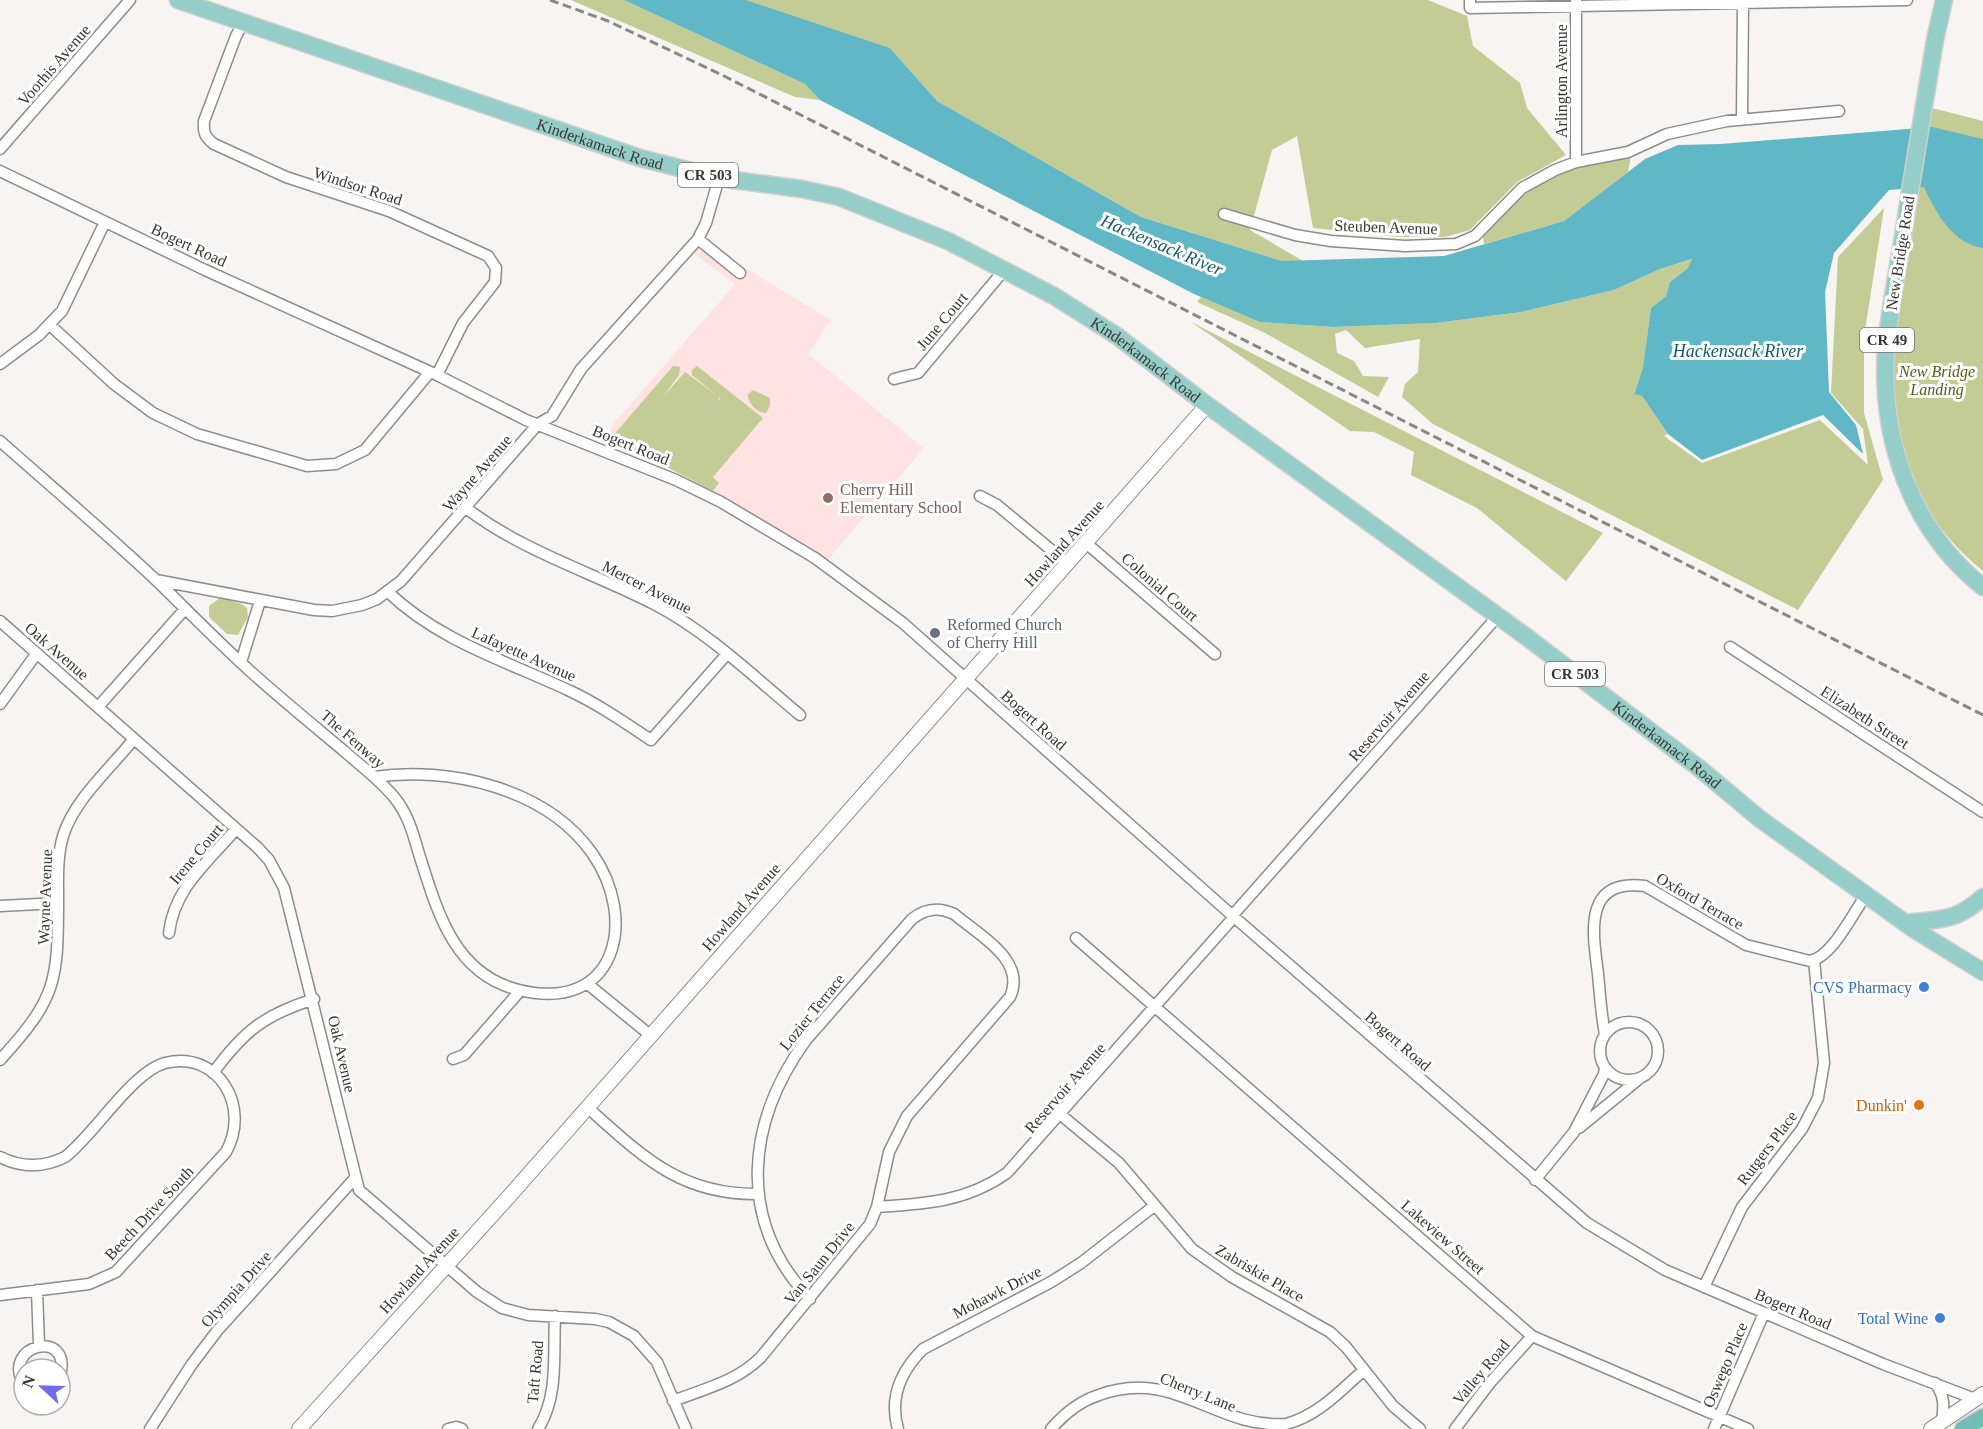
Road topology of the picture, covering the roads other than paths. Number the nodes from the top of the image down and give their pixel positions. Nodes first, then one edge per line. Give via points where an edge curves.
1 (130, 0) edge
2 (178, 0) edge
3 (1907, 0) edge
4 (1944, 0) edge
5 (1743, 2) edge
6 (1576, 3) edge
7 (1470, 4) edge
8 (244, 22) junction
9 (1839, 111) dead end
10 (1742, 119) junction
11 (0, 149) edge
12 (1576, 162) junction
13 (0, 171) edge
14 (719, 178) junction
15 (1224, 214) dead end
16 (105, 222) junction
17 (698, 239) junction
18 (1005, 269) junction
19 (740, 273) dead end
20 (50, 325) junction
21 (0, 364) edge
22 (433, 373) junction
23 (894, 379) dead end
24 (1207, 405) junction
25 (538, 424) junction
26 (0, 441) edge
27 (980, 496) dead end
28 (466, 508) junction
29 (1086, 543) junction
30 (1067, 563) junction
31 (156, 580) junction
32 (1983, 587) edge
33 (388, 592) junction
34 (260, 601) junction
35 (185, 609) junction
36 (1497, 617) junction
37 (0, 621) edge
38 (1730, 647) dead end
39 (37, 653) junction
40 (727, 654) junction
41 (1215, 654) dead end
42 (241, 662) junction
43 (966, 678) junction
44 (0, 704) edge
45 (98, 707) junction
46 (800, 715) dead end
47 (133, 740) junction
48 (374, 777) junction
49 (1983, 812) edge
50 (236, 830) junction
51 (1866, 896) junction
52 (1983, 897) edge
53 (58, 903) junction
54 (0, 906) edge
55 (1233, 917) junction
56 (1905, 923) junction
57 (170, 933) dead end
58 (1076, 938) dead end
59 (1814, 960) junction
60 (1983, 972) edge
61 (1016, 981) joint
62 (589, 985) junction
63 (520, 991) junction
64 (314, 999) junction
65 (1156, 1006) junction
66 (1605, 1034) junction
67 (650, 1035) junction
68 (453, 1059) dead end
69 (0, 1060) edge
70 (1605, 1067) junction
71 (213, 1073) junction
72 (1643, 1076) junction
73 (587, 1107) junction
74 (1061, 1115) junction
75 (1574, 1132) junction
76 (0, 1156) edge
77 (355, 1178) junction
78 (1534, 1180) junction
79 (758, 1194) junction
80 (1154, 1206) junction
81 (877, 1208) junction
82 (446, 1265) junction
83 (1704, 1287) junction
84 (37, 1290) junction
85 (0, 1295) edge
86 (810, 1299) junction
87 (1764, 1313) junction
88 (555, 1316) junction
89 (1532, 1336) junction
90 (39, 1345) junction
91 (20, 1357) edge
92 (58, 1357) edge
93 (1364, 1370) junction
94 (1935, 1383) junction
95 (1979, 1397) edge
96 (674, 1401) junction
97 (1719, 1416) junction
98 (1983, 1417) edge
99 (1936, 1425) edge
100 (150, 1429) edge
101 (299, 1429) edge
102 (448, 1429) edge
103 (462, 1429) edge
104 (538, 1429) edge
105 (686, 1429) edge
106 (898, 1429) edge
107 (1051, 1429) edge
108 (1420, 1429) edge
109 (1455, 1429) edge
110 (1714, 1429) edge
111 (1748, 1429) edge
112 (1963, 1429) edge

1 - 11 street, Voorhis Avenue
2 - 8 main road, Kinderkamack Road / CR 503
3 - 5 street
4 - 32 main road, New Bridge Road / CR 49 via 1886,348 1886,410 1905,484 1920,512 1953,559
5 - 6 street
5 - 10 street
6 - 7 street
6 - 12 street, Arlington Avenue
8 - 14 main road, Kinderkamack Road / CR 503 via 640,158
8 - 22 street, Windsor Road via 204,121 207,138 286,177 404,217 493,261 496,275 492,289 463,323
9 - 10 street, Steuben Avenue
10 - 12 street, Steuben Avenue via 1689,128 1628,152
12 - 15 street, Steuben Avenue via 1522,188 1475,236 1456,244 1405,246 1331,241
13 - 16 street, Bogert Road
14 - 17 street, Wayne Avenue
14 - 18 main road, Kinderkamack Road / CR 503 via 839,197 928,232
16 - 20 street via 67,302
16 - 22 street, Bogert Road
17 - 19 street
17 - 25 street, Wayne Avenue via 582,369 552,416
18 - 23 street, June Court via 918,373
18 - 24 main road, Kinderkamack Road / CR 503 via 1088,317
20 - 21 street
20 - 22 street, Windsor Road via 114,384 162,418 197,434 307,466 336,464 365,450
22 - 25 street, Bogert Road
24 - 29 street, Howland Avenue
24 - 36 main road, Kinderkamack Road / CR 503
25 - 28 street, Wayne Avenue
25 - 43 street, Bogert Road via 676,480 769,529 860,590
26 - 31 street, The Fenway
27 - 30 street via 997,505
28 - 33 street, Wayne Avenue
28 - 40 street, Mercer Avenue via 508,536 654,604
29 - 30 street, Howland Avenue
29 - 41 street, Colonial Court
30 - 43 street, Howland Avenue
31 - 34 street, Wayne Avenue
31 - 35 street, The Fenway
33 - 34 street, Wayne Avenue via 362,605 332,611
33 - 40 street, Lafayette Avenue via 450,638 586,699 651,740
34 - 42 street
35 - 42 street, The Fenway
35 - 45 street
36 - 51 main road, Kinderkamack Road / CR 503
36 - 55 street, Reservoir Avenue
37 - 39 street, Oak Avenue
38 - 49 street, Elizabeth Street
39 - 44 street
39 - 45 street, Oak Avenue
40 - 46 street, Mercer Avenue
42 - 48 street, The Fenway
43 - 55 street, Bogert Road
43 - 67 street, Howland Avenue
45 - 47 street, Oak Avenue
47 - 50 street, Oak Avenue
47 - 53 street, Wayne Avenue via 70,820 59,855
48 - 62 street via 431,774 477,781 522,798 579,837 608,883 615,919 613,950
48 - 63 street, The Fenway via 396,799 408,820 439,919 456,948 481,972
50 - 57 street, Irene Court via 183,890 171,915
50 - 64 street, Oak Avenue via 268,860 284,888
51 - 56 main road, Kinderkamack Road / CR 503
51 - 59 street via 1830,951
52 - 56 main road via 1965,913
53 - 54 street
53 - 69 street, Wayne Avenue via 58,953 51,988 35,1019
55 - 65 street, Reservoir Avenue
55 - 78 street, Bogert Road
56 - 60 main road, Kinderkamack Road / CR 503
58 - 65 street, Lakeview Street
59 - 66 street, Oxford Terrace via 1746,945 1654,890 1622,886 1599,904 1592,924
59 - 83 street, Rutgers Place via 1824,1063 1818,1098 1802,1129 1742,1207
61 - 79 street, Lozier Terrace via 1006,957 954,914 927,910 912,919 806,1040 781,1079 760,1141
61 - 81 street, Van Saun Drive via 1010,997 907,1116 889,1152
62 - 63 street, The Fenway via 569,993
62 - 67 street
63 - 68 street via 464,1055
64 - 71 street via 260,1021 235,1044
64 - 77 street, Oak Avenue
65 - 74 street, Reservoir Avenue
65 - 89 street, Lakeview Street
66 - 70 street, Oxford Terrace via 1600,1050
66 - 72 street, Oxford Terrace via 1627,1022 1636,1022 1651,1031 1658,1056
67 - 73 street, Howland Avenue
70 - 72 street via 1618,1078
70 - 75 street, Oxford Terrace
71 - 76 street via 189,1062 164,1064 144,1074 65,1157 32,1166
71 - 84 street, Beech Drive South via 227,1088 236,1112 235,1132 226,1152 116,1272 89,1284
72 - 75 street, Oxford Terrace
73 - 79 street via 664,1172 701,1188
73 - 82 street, Howland Avenue
74 - 80 street, Zabriskie Place via 1119,1163
74 - 81 street, Reservoir Avenue via 1007,1173 976,1191 940,1203
75 - 78 street, Oxford Terrace
77 - 82 street, Oak Avenue via 359,1190
77 - 100 street, Olympia Drive via 217,1331
78 - 83 street, Bogert Road via 1616,1243
79 - 86 street, Lozier Terrace via 773,1249
80 - 93 street, Zabriskie Place via 1175,1232 1210,1263 1315,1322 1346,1347
80 - 106 street, Mohawk Drive via 1051,1282 923,1349 899,1383 894,1410
81 - 86 street, Van Saun Drive via 862,1236
82 - 88 street, Oak Avenue via 502,1308
82 - 101 street, Howland Avenue
83 - 87 street, Bogert Road
84 - 85 street, Beech Drive South
84 - 90 street
86 - 96 street, Van Saun Drive via 748,1369
87 - 94 street, Bogert Road
87 - 97 street, Oswego Place
88 - 96 street, Oak Avenue via 609,1322 634,1336 653,1356
88 - 104 street, Taft Road via 552,1393
89 - 97 street, Lakeview Street
89 - 109 street, Valley Road
90 - 91 street
90 - 92 street
93 - 107 street, Cherry Lane via 1312,1414 1272,1427 1242,1425 1168,1393 1139,1388 1108,1391 1094,1397 1073,1408
93 - 108 street, Zabriskie Place via 1393,1406
94 - 95 street, Bogert Road
94 - 99 street via 1945,1406
95 - 99 street
96 - 105 street, Oak Avenue
97 - 110 street, Oswego Place
97 - 111 street, Lakeview Street
98 - 112 highway
102 - 103 street

